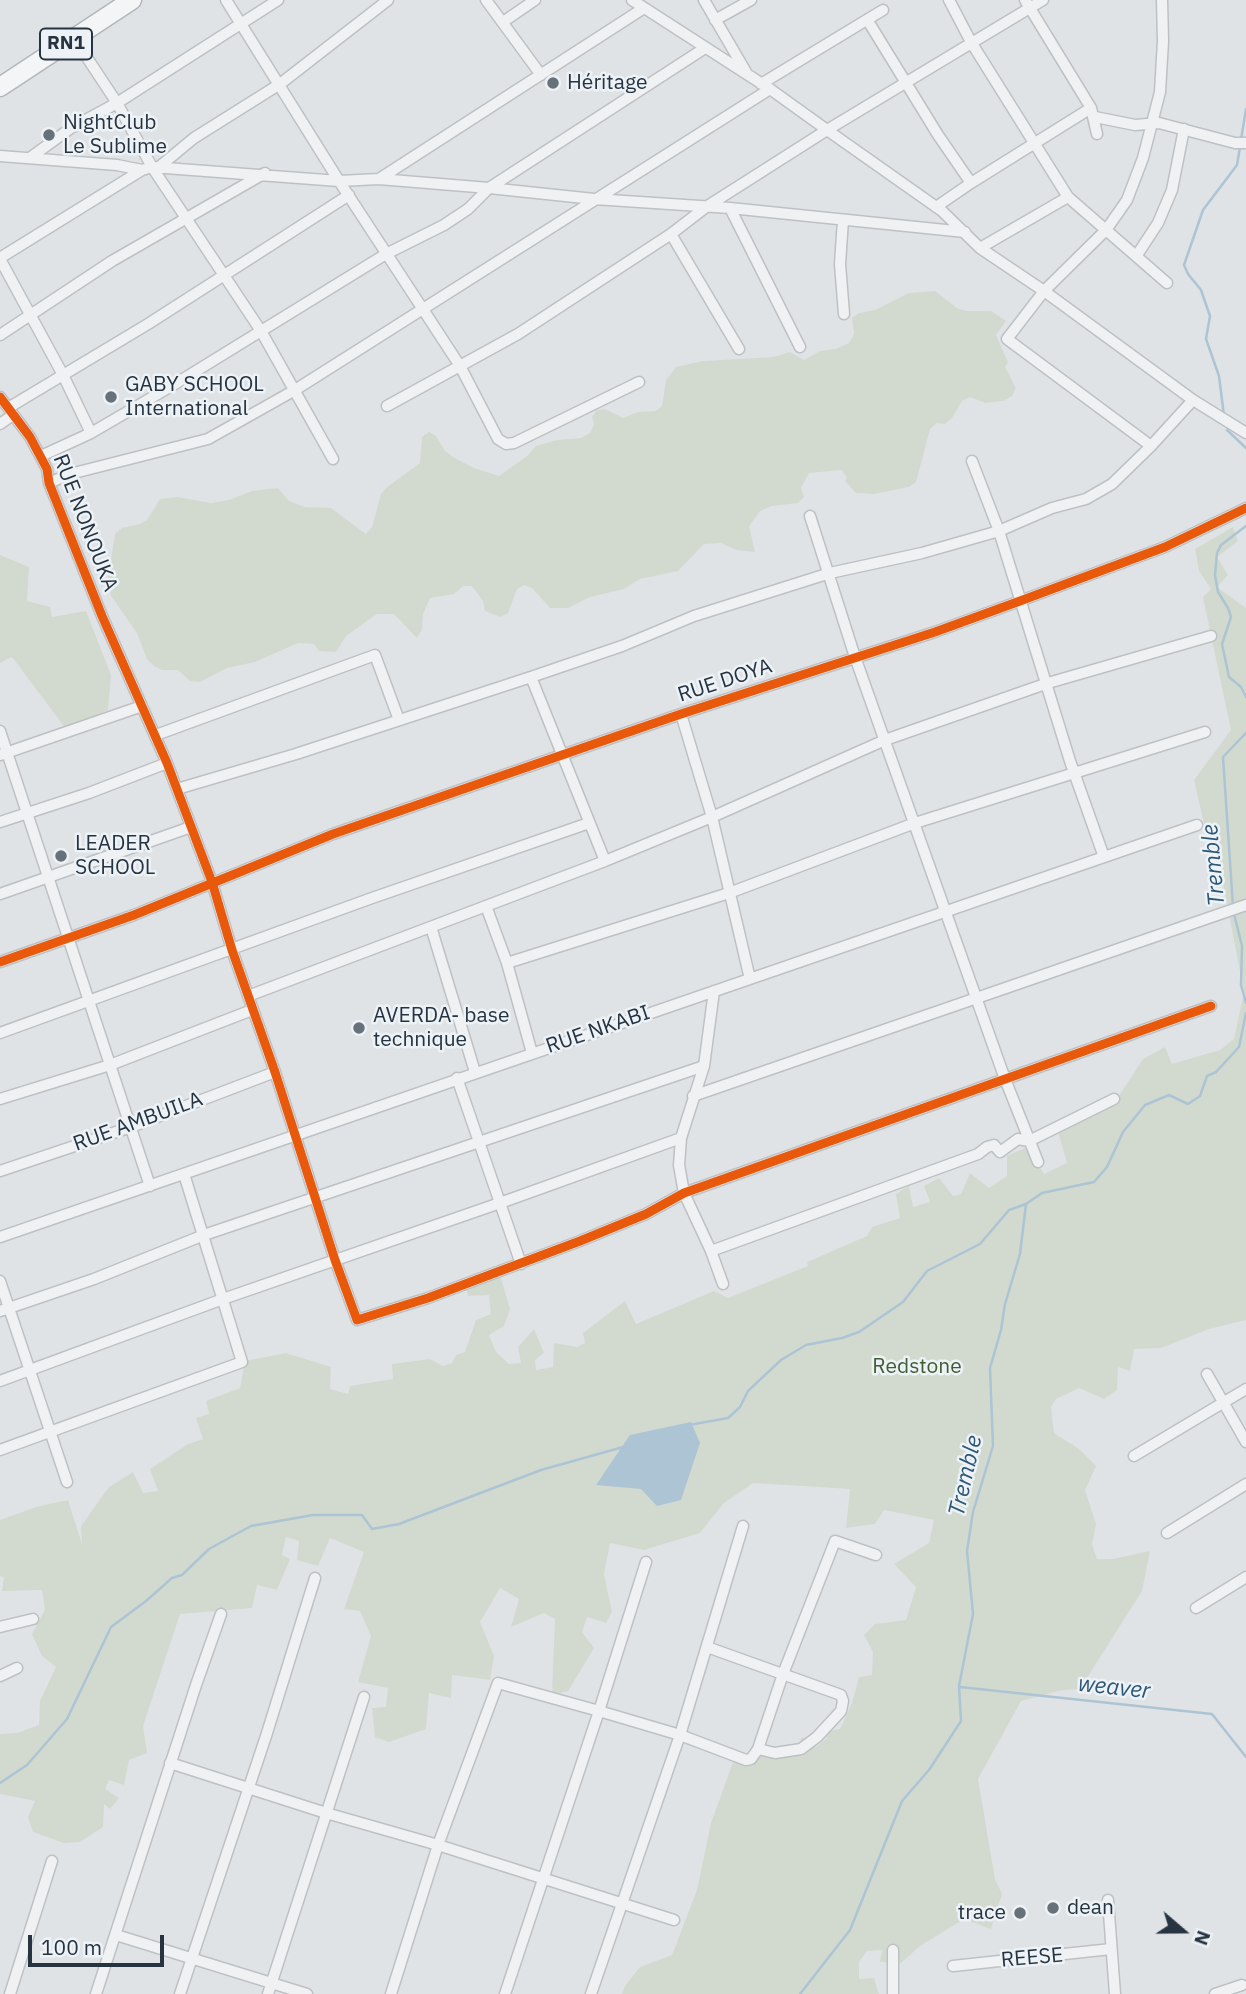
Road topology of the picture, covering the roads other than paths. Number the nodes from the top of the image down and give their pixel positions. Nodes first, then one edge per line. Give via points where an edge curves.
1 (132, 0) edge
2 (226, 0) edge
3 (278, 0) edge
4 (388, 0) edge
5 (486, 0) edge
6 (535, 0) edge
7 (632, 0) edge
8 (704, 0) edge
9 (751, 0) edge
10 (949, 0) edge
11 (1043, 0) edge
12 (1161, 0) edge
13 (1028, 4) edge
14 (644, 8) junction
15 (883, 10) dead end
16 (715, 20) junction
17 (868, 20) junction
18 (503, 22) junction
19 (242, 23) junction
20 (74, 38) junction
21 (971, 43) junction
22 (705, 48) junction
23 (747, 74) junction
24 (541, 75) junction
25 (905, 82) junction
26 (280, 85) junction
27 (0, 87) edge
28 (765, 87) junction
29 (117, 103) junction
30 (1093, 112) junction
31 (1151, 124) junction
32 (1184, 129) junction
33 (827, 130) junction
34 (1097, 134) dead end
35 (1034, 143) junction
36 (1246, 143) edge
37 (0, 156) edge
38 (31, 157) junction
39 (151, 168) junction
40 (265, 173) junction
41 (379, 179) junction
42 (339, 181) junction
43 (971, 183) junction
44 (489, 188) junction
45 (349, 195) junction
46 (1068, 197) junction
47 (594, 199) junction
48 (706, 207) junction
49 (936, 207) junction
50 (730, 208) junction
51 (185, 218) junction
52 (843, 220) junction
53 (1106, 230) junction
54 (965, 232) junction
55 (671, 234) junction
56 (980, 248) junction
57 (386, 254) junction
58 (1137, 255) junction
59 (0, 259) edge
60 (3, 271) edge
61 (223, 275) junction
62 (1167, 283) dead end
63 (1048, 295) junction
64 (422, 309) junction
65 (31, 314) junction
66 (844, 314) dead end
67 (261, 331) junction
68 (0, 335) edge
69 (800, 347) dead end
70 (739, 349) dead end
71 (460, 366) junction
72 (63, 375) junction
73 (639, 382) dead end
74 (295, 390) junction
75 (0, 397) edge
76 (1193, 400) junction
77 (387, 405) dead end
78 (11, 412) junction
79 (0, 424) edge
80 (90, 433) junction
81 (1246, 433) edge
82 (1151, 446) junction
83 (41, 456) junction
84 (333, 459) dead end
85 (972, 461) dead end
86 (49, 483) junction
87 (1246, 508) edge
88 (810, 516) dead end
89 (999, 531) junction
90 (830, 573) junction
91 (1020, 601) junction
92 (1211, 636) dead end
93 (855, 657) junction
94 (531, 677) junction
95 (1048, 683) junction
96 (142, 706) junction
97 (681, 714) junction
98 (400, 720) junction
99 (0, 731) edge
100 (1205, 732) dead end
101 (156, 735) junction
102 (886, 740) junction
103 (3, 754) edge
104 (561, 755) junction
105 (167, 763) junction
106 (1074, 772) junction
107 (177, 789) junction
108 (28, 812) junction
109 (712, 817) junction
110 (0, 822) edge
111 (589, 823) junction
112 (915, 823) junction
113 (1197, 825) dead end
114 (191, 827) junction
115 (1104, 857) junction
116 (605, 861) junction
117 (48, 878) junction
118 (212, 882) junction
119 (729, 893) junction
120 (0, 894) edge
121 (1246, 905) edge
122 (486, 906) junction
123 (947, 912) junction
124 (431, 927) junction
125 (67, 939) junction
126 (232, 950) junction
127 (0, 962) edge
128 (507, 963) junction
129 (750, 979) junction
130 (714, 991) junction
131 (248, 996) junction
132 (977, 998) junction
133 (89, 1000) junction
134 (1211, 1006) dead end
135 (252, 1010) junction
136 (0, 1033) edge
137 (532, 1053) junction
138 (110, 1065) junction
139 (704, 1066) junction
140 (275, 1072) junction
141 (475, 1072) junction
142 (457, 1078) junction
143 (1005, 1079) junction
144 (693, 1096) junction
145 (1114, 1099) dead end
146 (0, 1100) edge
147 (131, 1127) junction
148 (296, 1135) junction
149 (681, 1138) junction
150 (479, 1141) junction
151 (1029, 1142) junction
152 (1038, 1162) dead end
153 (0, 1171) edge
154 (184, 1174) junction
155 (150, 1186) junction
156 (684, 1193) junction
157 (316, 1198) junction
158 (500, 1203) junction
159 (204, 1235) junction
160 (0, 1237) edge
161 (711, 1251) junction
162 (335, 1260) junction
163 (521, 1264) junction
164 (0, 1281) edge
165 (723, 1284) dead end
166 (223, 1299) junction
167 (5, 1310) edge
168 (31, 1371) junction
169 (1207, 1374) dead end
170 (0, 1381) edge
171 (1246, 1389) edge
172 (1223, 1403) junction
173 (51, 1431) junction
174 (1246, 1442) edge
175 (0, 1450) edge
176 (1134, 1457) dead end
177 (67, 1482) dead end
178 (1246, 1484) edge
179 (743, 1527) dead end
180 (1167, 1533) dead end
181 (876, 1555) dead end
182 (646, 1562) dead end
183 (1246, 1577) edge
184 (315, 1578) dead end
185 (1196, 1608) dead end
186 (221, 1614) dead end
187 (33, 1619) dead end
188 (0, 1627) edge
189 (707, 1647) junction
190 (17, 1668) dead end
191 (783, 1674) junction
192 (0, 1676) edge
193 (363, 1697) dead end
194 (599, 1711) junction
195 (680, 1735) junction
196 (758, 1749) junction
197 (170, 1763) junction
198 (248, 1786) junction
199 (326, 1813) junction
200 (438, 1845) junction
201 (52, 1861) dead end
202 (543, 1879) junction
203 (1108, 1900) dead end
204 (621, 1903) junction
205 (674, 1920) dead end
206 (116, 1935) junction
207 (893, 1950) dead end
208 (1111, 1950) junction
209 (192, 1957) junction
210 (953, 1966) dead end
211 (272, 1983) junction
212 (1242, 1985) dead end
213 (10, 1994) edge
214 (96, 1994) edge
215 (180, 1994) edge
216 (268, 1994) edge
217 (307, 1994) edge
218 (391, 1994) edge
219 (505, 1994) edge
220 (591, 1994) edge
221 (893, 1994) edge
222 (1115, 1994) edge
223 (1215, 1994) edge

1 - 20 highway, RN1
2 - 19 street
3 - 19 street
4 - 26 street
5 - 18 street
6 - 18 street
7 - 14 street
8 - 16 street
9 - 16 street
10 - 21 street
11 - 13 street
12 - 31 street via 1160,92
13 - 21 street
13 - 30 street
14 - 22 street
14 - 24 street
15 - 17 street
16 - 23 street
17 - 25 street
17 - 28 street
18 - 24 street
19 - 26 street
19 - 29 street
20 - 27 highway, RN1
20 - 29 street
21 - 25 street
21 - 35 street
22 - 23 street
22 - 44 street
23 - 28 street
24 - 41 street
25 - 33 street
25 - 43 street
26 - 39 street
26 - 42 street
28 - 33 street
28 - 47 street
29 - 38 street
29 - 39 street
30 - 31 street via 1135,125
30 - 34 street
30 - 35 street
31 - 32 street
31 - 53 street via 1127,200
32 - 36 street
32 - 58 street via 1172,190
33 - 48 street
33 - 49 street
35 - 43 street
35 - 46 street
37 - 38 street
38 - 39 street
39 - 40 street
39 - 51 street
39 - 59 street
40 - 42 street
40 - 51 street
41 - 42 street
41 - 44 street
42 - 45 street
43 - 49 street
44 - 47 street
44 - 57 street via 444,225
45 - 57 street
45 - 61 street
46 - 53 street
46 - 56 street
47 - 48 street
47 - 64 street
48 - 50 street
48 - 55 street
49 - 54 street
50 - 52 street
50 - 69 street
51 - 61 street
51 - 65 street
52 - 54 street
52 - 66 street
53 - 58 street
53 - 63 street
54 - 56 street
55 - 70 street
55 - 71 street via 518,334
56 - 63 street
57 - 64 street
57 - 67 street
58 - 62 street
59 - 60 street
60 - 65 street
61 - 67 street
61 - 72 street
63 - 76 street
63 - 82 street via 1009,333 1009,342
64 - 71 street
64 - 74 street
65 - 68 street
65 - 72 street
67 - 74 street
67 - 80 street
71 - 73 street via 498,439 506,444
71 - 77 street
72 - 78 street
72 - 80 street
74 - 84 street
74 - 86 street via 208,439
75 - 78 street, RUE NONOUKA
76 - 81 street
76 - 82 street
78 - 79 street
78 - 83 street, RUE NONOUKA
80 - 83 street
82 - 89 street via 1107,488
83 - 86 street, RUE NONOUKA
85 - 89 street
86 - 96 street, RUE NONOUKA
87 - 91 street, RUE DOYA via 1166,547
88 - 90 street
89 - 90 street
89 - 91 street
90 - 93 street
90 - 94 street via 694,616
91 - 93 street, RUE DOYA
91 - 95 street
92 - 95 street
93 - 97 street, RUE DOYA
93 - 102 street
94 - 98 street
94 - 104 street
95 - 102 street
95 - 106 street
96 - 101 street, RUE NONOUKA
96 - 103 street
97 - 104 street, RUE DOYA
97 - 109 street
98 - 101 street via 375,654
98 - 107 street
99 - 103 street
100 - 106 street
101 - 105 street, RUE NONOUKA
102 - 109 street
102 - 112 street
103 - 108 street
104 - 111 street
104 - 118 street, RUE DOYA via 333,834
105 - 107 street, RUE NONOUKA
105 - 108 street
106 - 112 street
106 - 115 street
107 - 114 street, RUE NONOUKA
108 - 110 street
108 - 117 street
109 - 116 street
109 - 119 street
111 - 116 street
111 - 126 street
112 - 119 street
112 - 123 street
113 - 115 street, RUE NKABI
114 - 117 street
114 - 118 street, RUE NONOUKA
115 - 123 street, RUE NKABI
116 - 122 street
117 - 120 street
117 - 125 street
118 - 125 street, RUE DOYA
118 - 126 street, RUE NONOUKA
119 - 128 street
119 - 129 street
121 - 132 street
122 - 124 street
122 - 128 street
123 - 129 street, RUE NKABI
123 - 132 street
124 - 131 street
124 - 141 street
125 - 127 street, RUE DOYA
125 - 133 street
126 - 131 street, RUE NONOUKA
126 - 133 street
128 - 137 street
129 - 130 street, RUE NKABI
130 - 137 street, RUE NKABI
130 - 139 street
131 - 135 street, RUE NONOUKA
132 - 143 street
132 - 144 street
133 - 136 street
133 - 138 street
134 - 143 street
135 - 138 street
135 - 140 street, RUE NONOUKA
137 - 141 street, RUE NKABI
138 - 146 street
138 - 147 street
139 - 144 street
139 - 150 street
140 - 147 street, RUE AMBUILA
140 - 148 street, RUE NONOUKA
141 - 142 street, RUE NKABI
142 - 148 street, RUE NKABI
142 - 150 street
143 - 151 street
143 - 156 street
144 - 149 street
145 - 151 street
147 - 153 street, RUE AMBUILA
147 - 155 street
148 - 154 street, RUE NKABI
148 - 157 street, RUE NONOUKA
149 - 156 street
149 - 158 street
150 - 157 street
150 - 158 street
151 - 152 street
151 - 161 street via 1018,1139 1000,1152 994,1145
154 - 155 street, RUE NKABI
154 - 159 street
155 - 160 street, RUE NKABI
156 - 161 street
156 - 163 street via 646,1214
157 - 159 street
157 - 162 street, RUE NONOUKA
158 - 162 street
158 - 163 street
159 - 166 street
159 - 167 street
161 - 165 street
162 - 163 street, RUE NONOUKA via 359,1321
162 - 166 street
164 - 167 street
166 - 168 street
166 - 173 street via 241,1363
167 - 168 street
168 - 170 street
168 - 173 street
169 - 172 street
171 - 172 street
172 - 174 street
172 - 176 street
173 - 175 street
173 - 177 street
178 - 180 street
179 - 189 street
181 - 191 street via 835,1541
182 - 194 street
183 - 185 street
184 - 198 street
186 - 197 street
187 - 188 street
189 - 191 street
189 - 195 street
190 - 192 street
191 - 196 street
191 - 196 street via 841,1695 841,1711 801,1749 775,1753
193 - 199 street
194 - 195 street
194 - 200 street via 498,1683
194 - 202 street
195 - 196 street via 746,1760
195 - 204 street
197 - 198 street
197 - 206 street
198 - 199 street
198 - 209 street
199 - 200 street
199 - 211 street
200 - 202 street
200 - 218 street
201 - 213 street
202 - 204 street
202 - 219 street
203 - 208 street
204 - 205 street
204 - 220 street
206 - 209 street
206 - 214 street
207 - 221 street
208 - 210 street, REESE
208 - 222 street
209 - 211 street
209 - 215 street
211 - 216 street
211 - 217 street
212 - 223 street

